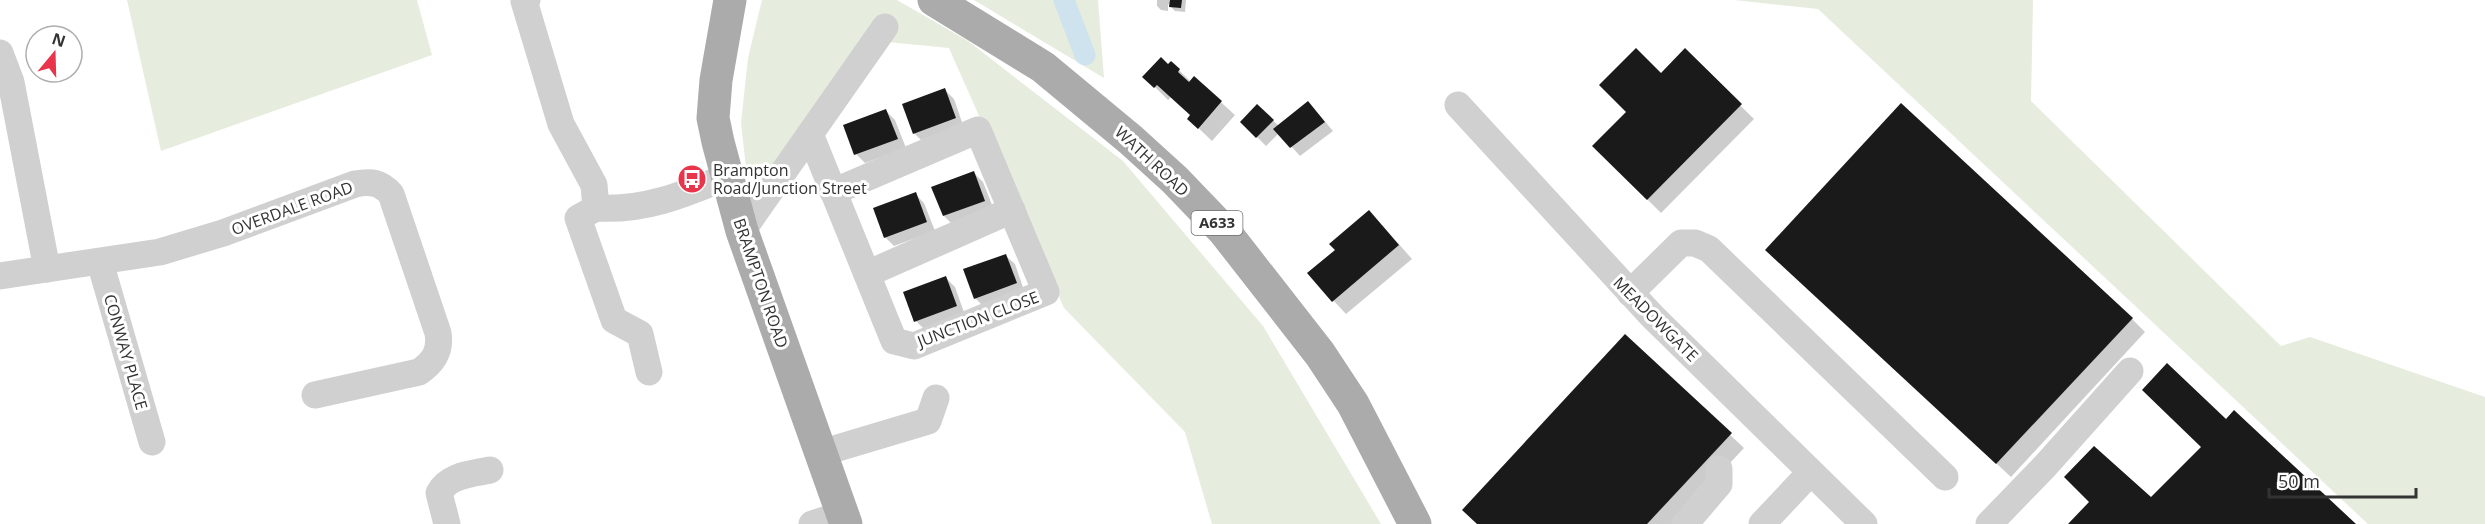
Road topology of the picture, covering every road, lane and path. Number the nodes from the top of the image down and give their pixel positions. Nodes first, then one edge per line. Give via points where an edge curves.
1 (527, 0) edge
2 (730, 0) edge
3 (934, 0) edge
4 (874, 32) dead end
5 (0, 53) edge
6 (6, 82) edge
7 (1458, 105) dead end
8 (810, 134) junction
9 (726, 177) junction
10 (834, 192) junction
11 (596, 208) junction
12 (1012, 210) junction
13 (742, 231) junction
14 (100, 262) junction
15 (46, 269) junction
16 (867, 274) junction
17 (0, 276) edge
18 (1630, 293) junction
19 (2130, 371) dead end
20 (649, 372) dead end
21 (315, 395) dead end
22 (936, 398) dead end
23 (152, 442) dead end
24 (821, 453) junction
25 (1719, 469) dead end
26 (490, 470) dead end
27 (1810, 473) junction
28 (1945, 477) dead end
29 (844, 519) edge
30 (1689, 523) edge
31 (447, 524) edge
32 (812, 524) edge
33 (1415, 524) edge
34 (1762, 524) edge
35 (1864, 524) edge
36 (1989, 524) edge

1 - 11 street via 524,1 561,124 594,185
2 - 9 main road, BRAMPTON ROAD via 713,118
3 - 33 main road, WATH ROAD / A633 via 1043,67 1131,140 1224,231 1350,398
4 - 8 street
5 - 6 street
6 - 15 street
7 - 18 street, MEADOWGATE
8 - 10 street, JUNCTION CLOSE
8 - 13 street
9 - 11 street via 668,200 615,209
9 - 13 main road, BRAMPTON ROAD
10 - 12 street, JUNCTION CLOSE via 978,130
10 - 16 street, JUNCTION CLOSE
11 - 20 street via 578,218 614,320 640,334
12 - 16 street
12 - 16 street, JUNCTION CLOSE via 1046,292 914,346 894,341
13 - 24 main road, BRAMPTON ROAD
14 - 15 street, OVERDALE ROAD
14 - 21 street, OVERDALE ROAD via 194,243 356,184 368,181 382,185 391,194 438,333 437,354 419,372
14 - 23 street, CONWAY PLACE
15 - 17 street, OVERDALE ROAD
18 - 27 street, MEADOWGATE
18 - 28 street via 1681,243 1709,249
19 - 36 street
22 - 24 street via 928,421
24 - 29 main road, BRAMPTON ROAD
25 - 30 street via 1719,484
26 - 31 street via 443,485 439,493
27 - 34 street
27 - 35 street, MEADOWGATE
29 - 32 street

